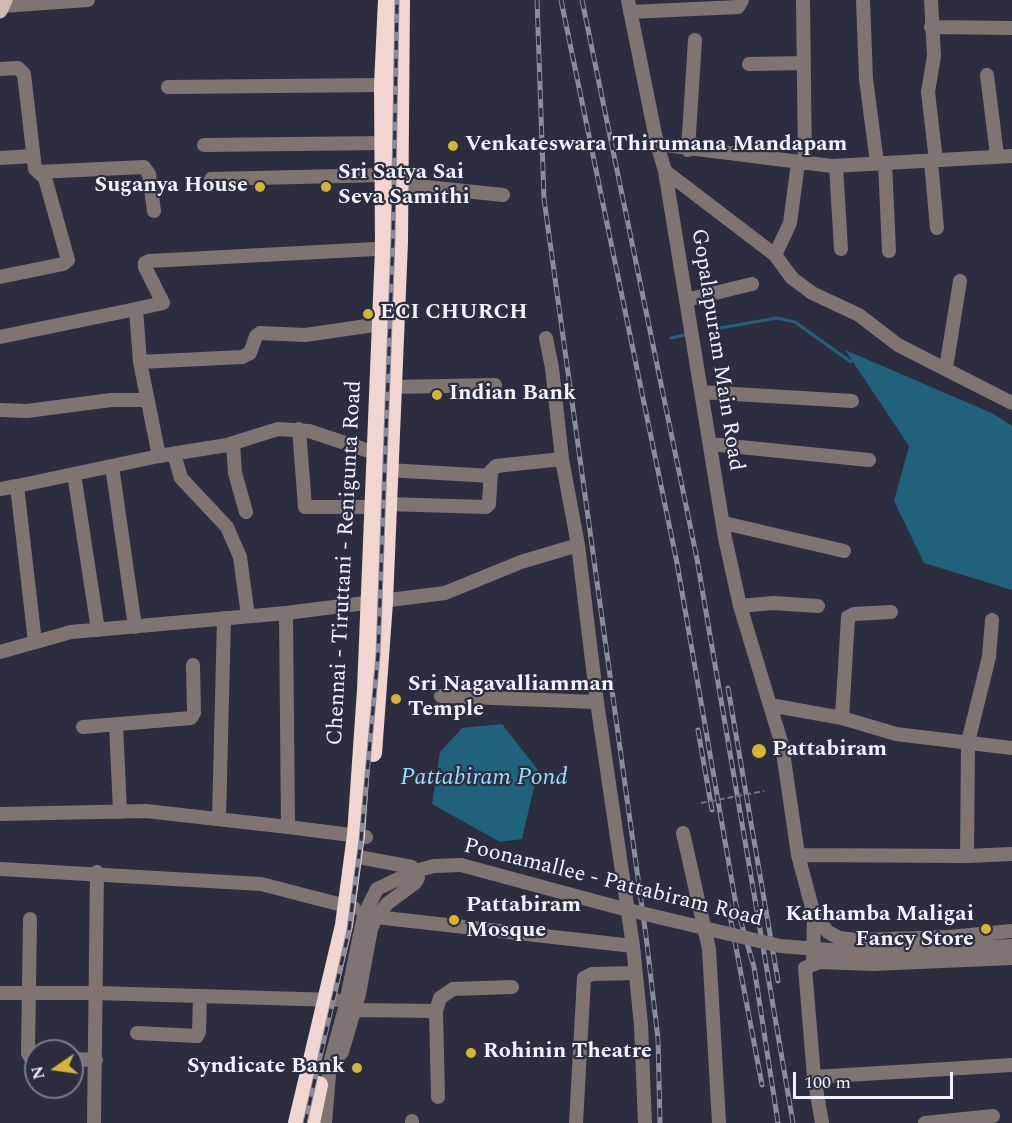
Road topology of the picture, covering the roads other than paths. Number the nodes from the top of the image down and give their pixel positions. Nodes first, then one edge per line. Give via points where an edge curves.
1 (88, 0) edge
2 (387, 0) edge
3 (401, 0) edge
4 (742, 0) edge
5 (803, 0) edge
6 (863, 0) edge
7 (931, 0) edge
8 (667, 5) edge
9 (2, 6) edge
10 (629, 6) edge
11 (931, 27) junction
12 (1012, 28) edge
13 (695, 40) dead end
14 (804, 63) junction
15 (749, 64) dead end
16 (0, 69) edge
17 (987, 75) dead end
18 (383, 85) junction
19 (168, 87) dead end
20 (385, 143) junction
21 (657, 144) junction
22 (204, 145) dead end
23 (688, 150) junction
24 (997, 155) junction
25 (33, 156) junction
26 (1012, 156) edge
27 (0, 158) edge
28 (934, 162) junction
29 (802, 163) junction
30 (881, 163) junction
31 (836, 166) junction
32 (666, 171) junction
33 (38, 172) junction
34 (211, 179) dead end
35 (391, 180) junction
36 (503, 195) dead end
37 (154, 211) dead end
38 (937, 228) dead end
39 (392, 248) junction
40 (841, 249) dead end
41 (889, 251) dead end
42 (774, 255) junction
43 (0, 277) edge
44 (960, 281) dead end
45 (752, 284) dead end
46 (686, 300) junction
47 (136, 309) junction
48 (381, 324) junction
49 (0, 337) edge
50 (546, 338) dead end
51 (140, 362) junction
52 (945, 368) junction
53 (495, 385) dead end
54 (392, 387) junction
55 (701, 392) junction
56 (148, 400) junction
57 (852, 401) dead end
58 (1012, 403) edge
59 (0, 410) edge
60 (299, 429) junction
61 (232, 443) junction
62 (710, 444) junction
63 (375, 453) junction
64 (174, 454) junction
65 (159, 456) junction
66 (562, 459) junction
67 (869, 460) dead end
68 (112, 466) junction
69 (388, 470) junction
70 (74, 474) junction
71 (491, 476) junction
72 (17, 486) junction
73 (0, 489) edge
74 (380, 506) junction
75 (246, 512) dead end
76 (724, 523) junction
77 (578, 545) junction
78 (844, 551) dead end
79 (377, 603) junction
80 (740, 606) junction
81 (818, 606) dead end
82 (891, 612) dead end
83 (286, 613) junction
84 (248, 616) junction
85 (225, 618) junction
86 (992, 620) dead end
87 (135, 627) junction
88 (98, 630) junction
89 (35, 642) junction
90 (0, 652) edge
91 (193, 665) dead end
92 (441, 696) dead end
93 (597, 702) junction
94 (770, 705) junction
95 (842, 718) junction
96 (116, 724) junction
97 (83, 727) dead end
98 (968, 742) junction
99 (1012, 748) edge
100 (120, 812) junction
101 (0, 814) edge
102 (219, 819) junction
103 (288, 827) junction
104 (683, 833) dead end
105 (361, 836) junction
106 (1012, 854) edge
107 (798, 855) junction
108 (967, 856) junction
109 (358, 857) junction
110 (0, 869) edge
111 (97, 873) junction
112 (351, 907) junction
113 (814, 915) junction
114 (376, 917) junction
115 (30, 919) dead end
116 (1012, 931) edge
117 (633, 946) junction
118 (1012, 946) edge
119 (1012, 958) edge
120 (813, 963) junction
121 (636, 973) junction
122 (512, 987) dead end
123 (0, 993) edge
124 (30, 993) junction
125 (97, 993) junction
126 (200, 996) junction
127 (340, 1004) junction
128 (436, 1011) junction
129 (137, 1034) dead end
130 (28, 1039) edge
131 (84, 1060) edge
132 (96, 1060) junction
133 (1012, 1065) edge
134 (814, 1077) junction
135 (438, 1097) dead end
136 (993, 1116) dead end
137 (94, 1123) edge
138 (297, 1123) edge
139 (311, 1123) edge
140 (324, 1123) edge
141 (576, 1123) edge
142 (645, 1123) edge
143 (719, 1123) edge
144 (822, 1123) edge
145 (925, 1123) edge

1 - 9 street
2 - 18 highway, Chennai - Tiruttani - Renigunta Road
3 - 35 highway, Chennai - Tiruttani - Renigunta Road
4 - 8 street via 738,7
5 - 14 street
6 - 30 street via 866,79
7 - 11 street
8 - 10 street
10 - 21 street, Gopalapuram Main Road
11 - 12 street
11 - 28 street via 934,56 928,92
13 - 23 street
14 - 15 street
14 - 29 street
16 - 25 street via 18,68 24,74
17 - 24 street
18 - 19 street
18 - 20 highway, Chennai - Tiruttani - Renigunta Road
20 - 22 street
20 - 35 highway, Chennai - Tiruttani - Renigunta Road
21 - 23 street
21 - 32 street, Gopalapuram Main Road
23 - 29 street
24 - 26 street
24 - 28 street
25 - 27 street
25 - 33 street
28 - 30 street
28 - 38 street
29 - 31 street
29 - 42 street via 790,223
30 - 31 street
30 - 41 street
31 - 40 street
32 - 42 street
32 - 46 street, Gopalapuram Main Road
33 - 37 street via 144,167 149,174
33 - 43 street via 45,178 68,260
34 - 35 street
35 - 36 street
35 - 39 highway, Chennai - Tiruttani - Renigunta Road
39 - 47 street via 149,261 145,267 163,303
39 - 48 highway, Chennai - Tiruttani - Renigunta Road
39 - 54 highway, Chennai - Tiruttani - Renigunta Road
42 - 52 street via 792,278 812,293 859,315 898,345
44 - 52 street
45 - 46 street
46 - 55 street, Gopalapuram Main Road
47 - 49 street
47 - 51 street
48 - 51 street via 305,335 260,333 250,353 242,357
48 - 63 highway, Chennai - Tiruttani - Renigunta Road
50 - 66 street
51 - 56 street
52 - 58 street
53 - 54 street
54 - 69 highway, Chennai - Tiruttani - Renigunta Road
55 - 57 street
55 - 62 street, Gopalapuram Main Road
56 - 59 street
56 - 65 street
60 - 61 street via 278,429
60 - 63 street
60 - 74 street via 305,507
61 - 64 street
61 - 75 street via 235,473
62 - 67 street
62 - 76 street, Gopalapuram Main Road
63 - 74 highway, Chennai - Tiruttani - Renigunta Road
64 - 65 street
64 - 84 street via 181,478 227,527 240,556
65 - 68 street
66 - 71 street via 498,465
66 - 77 street
68 - 70 street
68 - 87 street
69 - 71 street
69 - 74 highway, Chennai - Tiruttani - Renigunta Road
70 - 72 street
70 - 88 street
71 - 74 street via 486,507
72 - 73 street
72 - 89 street
74 - 79 highway, Chennai - Tiruttani - Renigunta Road
76 - 78 street
76 - 80 street, Gopalapuram Main Road
77 - 79 street via 520,562 445,592
77 - 93 street
79 - 83 street
79 - 105 highway, Chennai - Tiruttani - Renigunta Road via 379,691
80 - 81 street
80 - 94 street, Gopalapuram Main Road
82 - 95 street via 848,617
83 - 84 street
83 - 103 street
84 - 85 street
85 - 87 street
85 - 102 street
86 - 98 street via 989,657
87 - 88 street
88 - 89 street via 71,632
89 - 90 street
91 - 96 street via 191,718
92 - 93 street
93 - 117 street
94 - 95 street
94 - 107 street, Gopalapuram Main Road via 782,745
95 - 98 street via 896,734
96 - 97 street
96 - 100 street
98 - 99 street
98 - 108 street
100 - 101 street
100 - 102 street
102 - 103 street
103 - 105 street
104 - 143 street via 709,949
105 - 109 highway, Chennai - Tiruttani - Renigunta Road
106 - 108 street
107 - 108 street
107 - 113 street, Gopalapuram Main Road
109 - 112 highway, Chennai - Tiruttani - Renigunta Road
109 - 114 street via 408,866 417,874 415,883
110 - 111 street
111 - 112 street via 261,884
111 - 125 street
112 - 127 highway, Chennai - Tiruttani - Renigunta Road
113 - 116 street via 828,932 857,940
113 - 120 street
114 - 117 street
114 - 127 street
115 - 124 street
117 - 121 street
118 - 127 street, Poonamallee - Pattabiram Road, bridge via 868,953 780,946 461,865 434,866 377,889 364,915
119 - 120 street
120 - 134 street via 805,968 804,976
121 - 141 street via 592,974 584,978
121 - 142 street
122 - 128 street via 453,989 444,993
123 - 124 street
124 - 125 street
124 - 130 street
125 - 126 street
125 - 132 street
126 - 127 street
126 - 129 street via 196,1036
127 - 128 street
127 - 138 highway, Chennai - Tiruttani - Renigunta Road
127 - 139 highway, Chennai - Tiruttani - Renigunta Road
127 - 140 street, Poonamallee - Pattabiram Road
128 - 135 street
131 - 132 street
132 - 137 street
133 - 134 street
134 - 144 street
136 - 145 street

